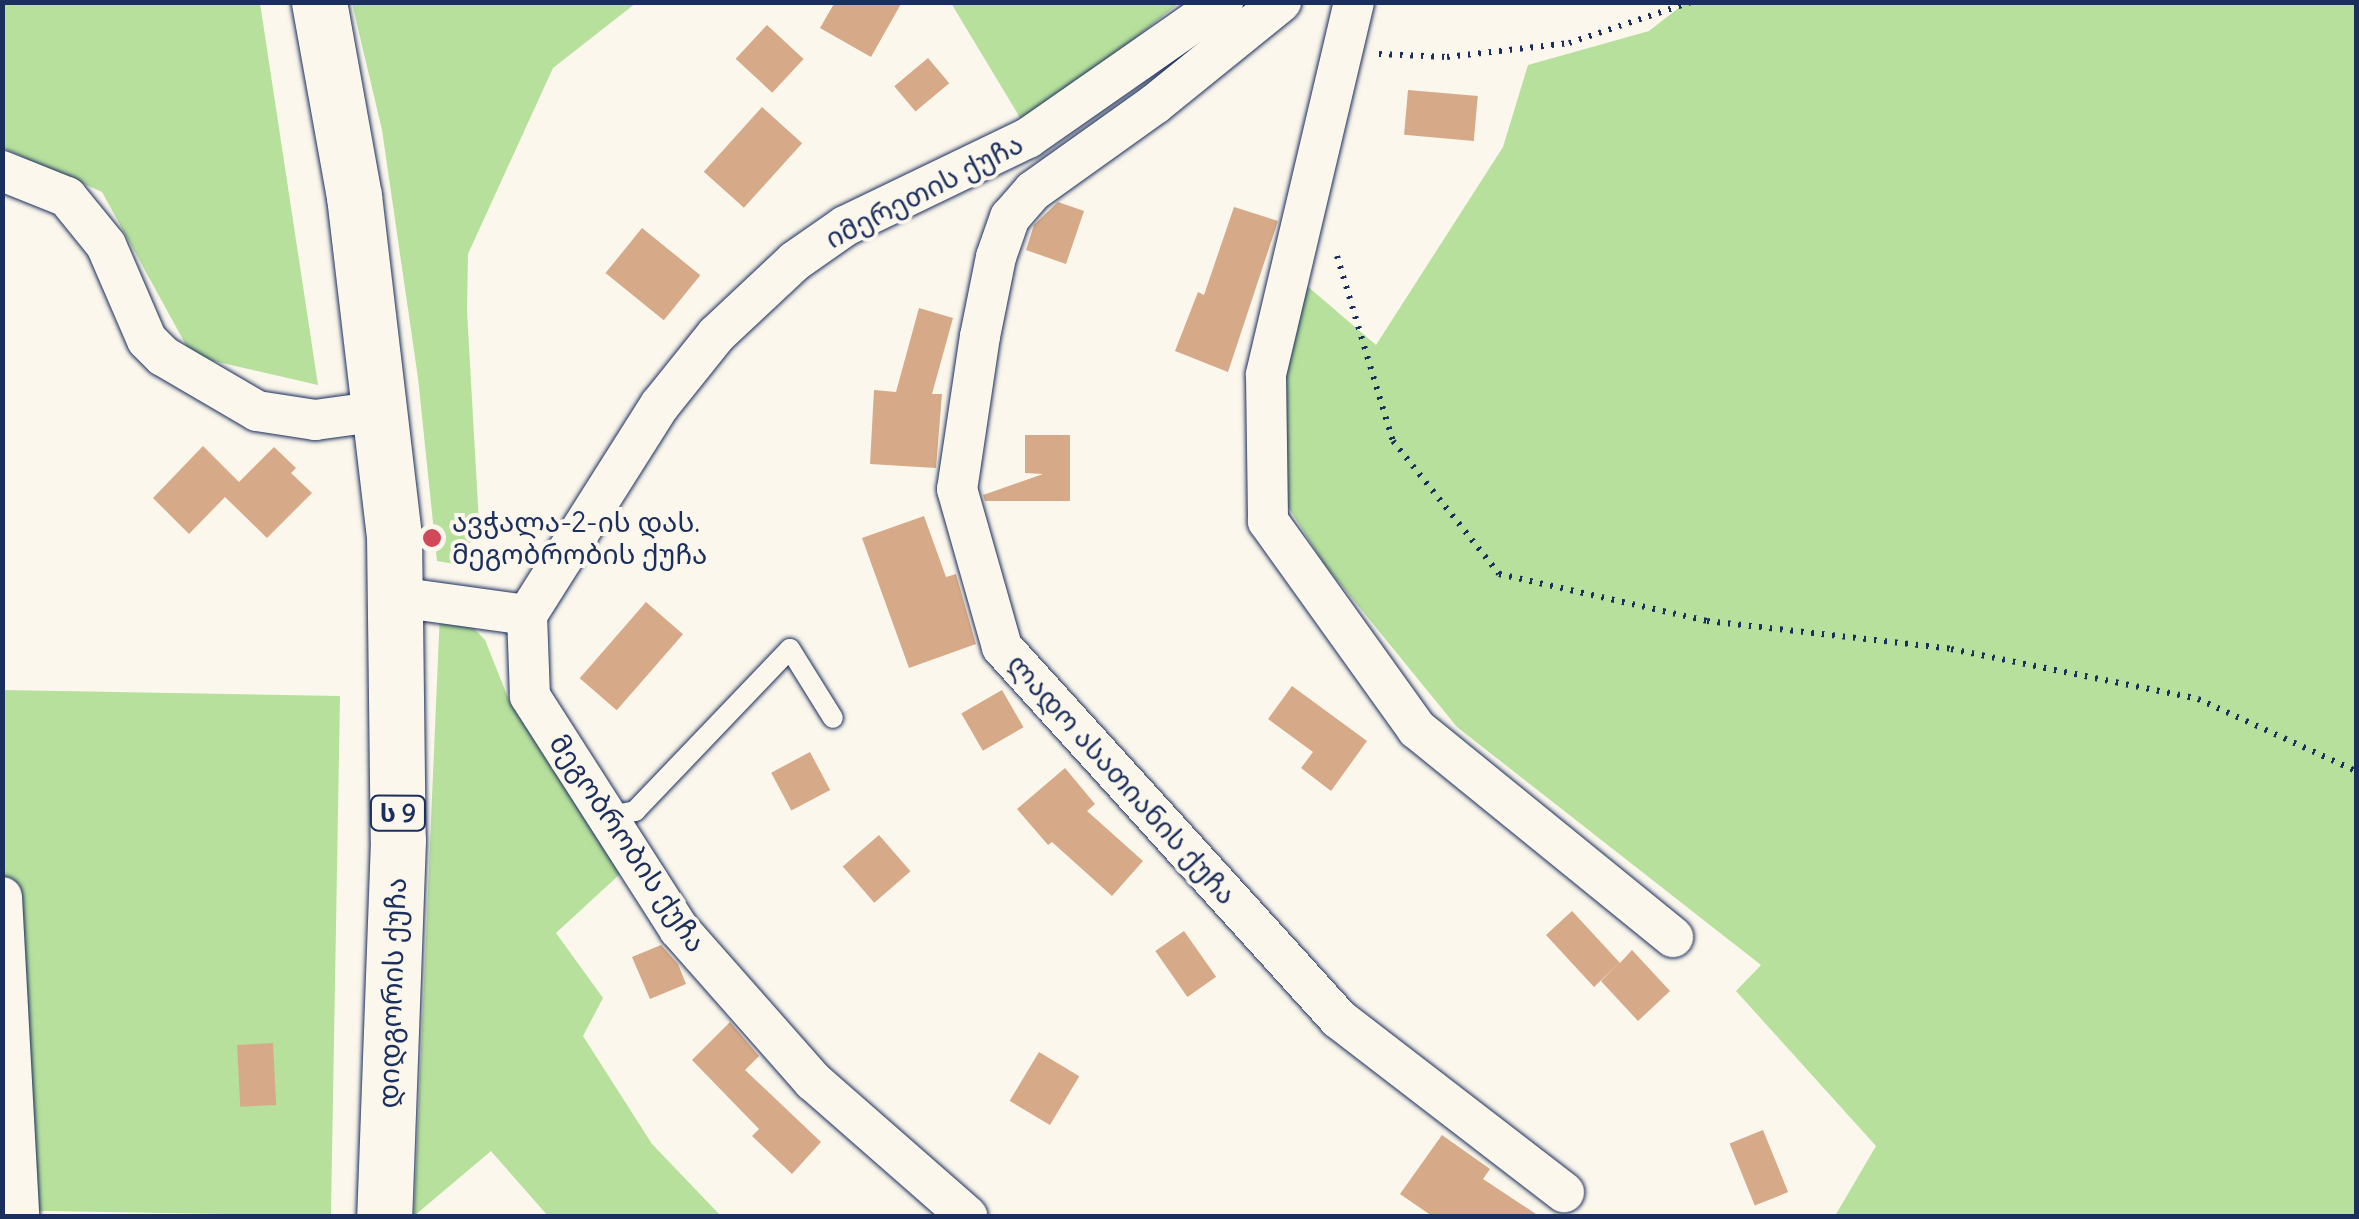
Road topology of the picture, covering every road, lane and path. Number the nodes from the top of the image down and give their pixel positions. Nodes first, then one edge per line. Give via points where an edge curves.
1 (319, 2) edge
2 (1223, 2) edge
3 (1281, 2) edge
4 (1354, 2) edge
5 (1692, 2) edge
6 (1342, 53) junction
7 (2, 170) edge
8 (1335, 240) dead end
9 (381, 411) junction
10 (397, 596) junction
11 (526, 615) junction
12 (833, 718) dead end
13 (2356, 772) edge
14 (607, 816) junction
15 (2, 897) edge
16 (1674, 937) dead end
17 (1564, 1192) dead end
18 (19, 1216) edge
19 (384, 1216) edge
20 (968, 1216) edge

1 - 9 highway, ს 9 via 354,196
2 - 11 street, იმერეთის ქუჩა via 1028,138 845,226 796,261 716,336 660,405
3 - 17 street, ლადო ასათიანის ქუჩა via 1155,104 1033,190 1010,216 980,336 957,490 1002,647 1338,1018
4 - 6 street
5 - 6 path via 1570,44 1447,57
6 - 16 street via 1266,375 1268,521 1417,729
7 - 9 street via 66,197 106,246 147,340 164,356 257,410 315,420
8 - 13 path via 1393,441 1499,574 1707,621 1951,649 2198,699
9 - 10 highway, დიდგორის ქუჩა / ს 9
10 - 11 street
10 - 19 highway, დიდგორის ქუჩა / ს 9 via 398,840
11 - 14 street, მეგობრობის ქუჩა via 530,696
12 - 14 lane via 790,648 635,811
14 - 20 street, მეგობრობის ქუჩა via 679,929 813,1081
15 - 18 street

